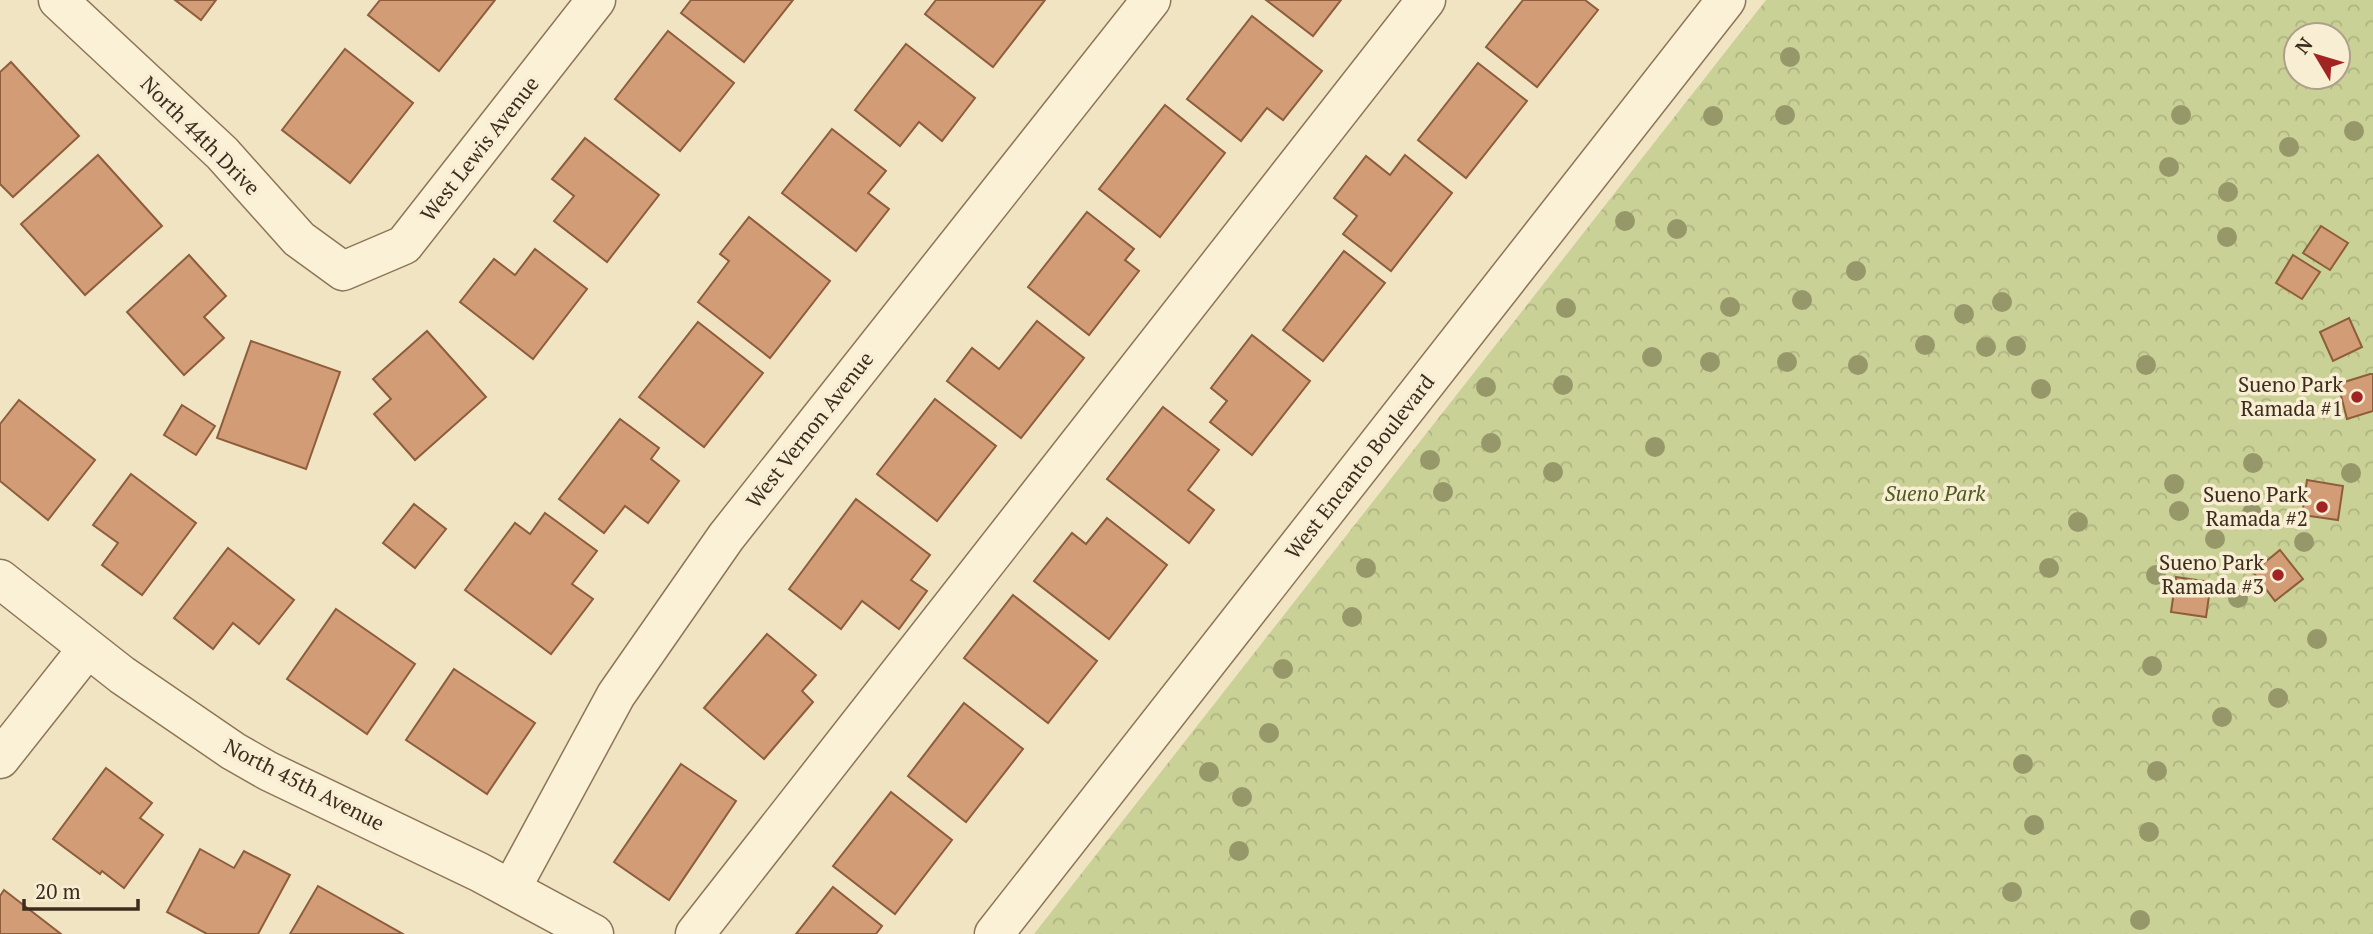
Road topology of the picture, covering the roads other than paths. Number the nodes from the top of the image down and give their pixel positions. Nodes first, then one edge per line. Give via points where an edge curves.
1 (58, 0) edge
2 (596, 0) edge
3 (1151, 0) edge
4 (1426, 0) edge
5 (1726, 0) edge
6 (343, 271) joint
7 (0, 579) edge
8 (88, 649) junction
9 (0, 760) edge
10 (511, 889) junction
11 (594, 934) edge
12 (695, 934) edge
13 (994, 934) edge

1 - 6 street, North 44th Drive via 222,153 299,239
2 - 6 street, West Lewis Avenue via 404,245
3 - 10 street, West Vernon Avenue via 726,537 617,695
4 - 12 street
5 - 13 street, West Encanto Boulevard
7 - 8 street, North 45th Avenue
8 - 9 street
8 - 10 street, North 45th Avenue via 268,771
10 - 11 street, North 45th Avenue

